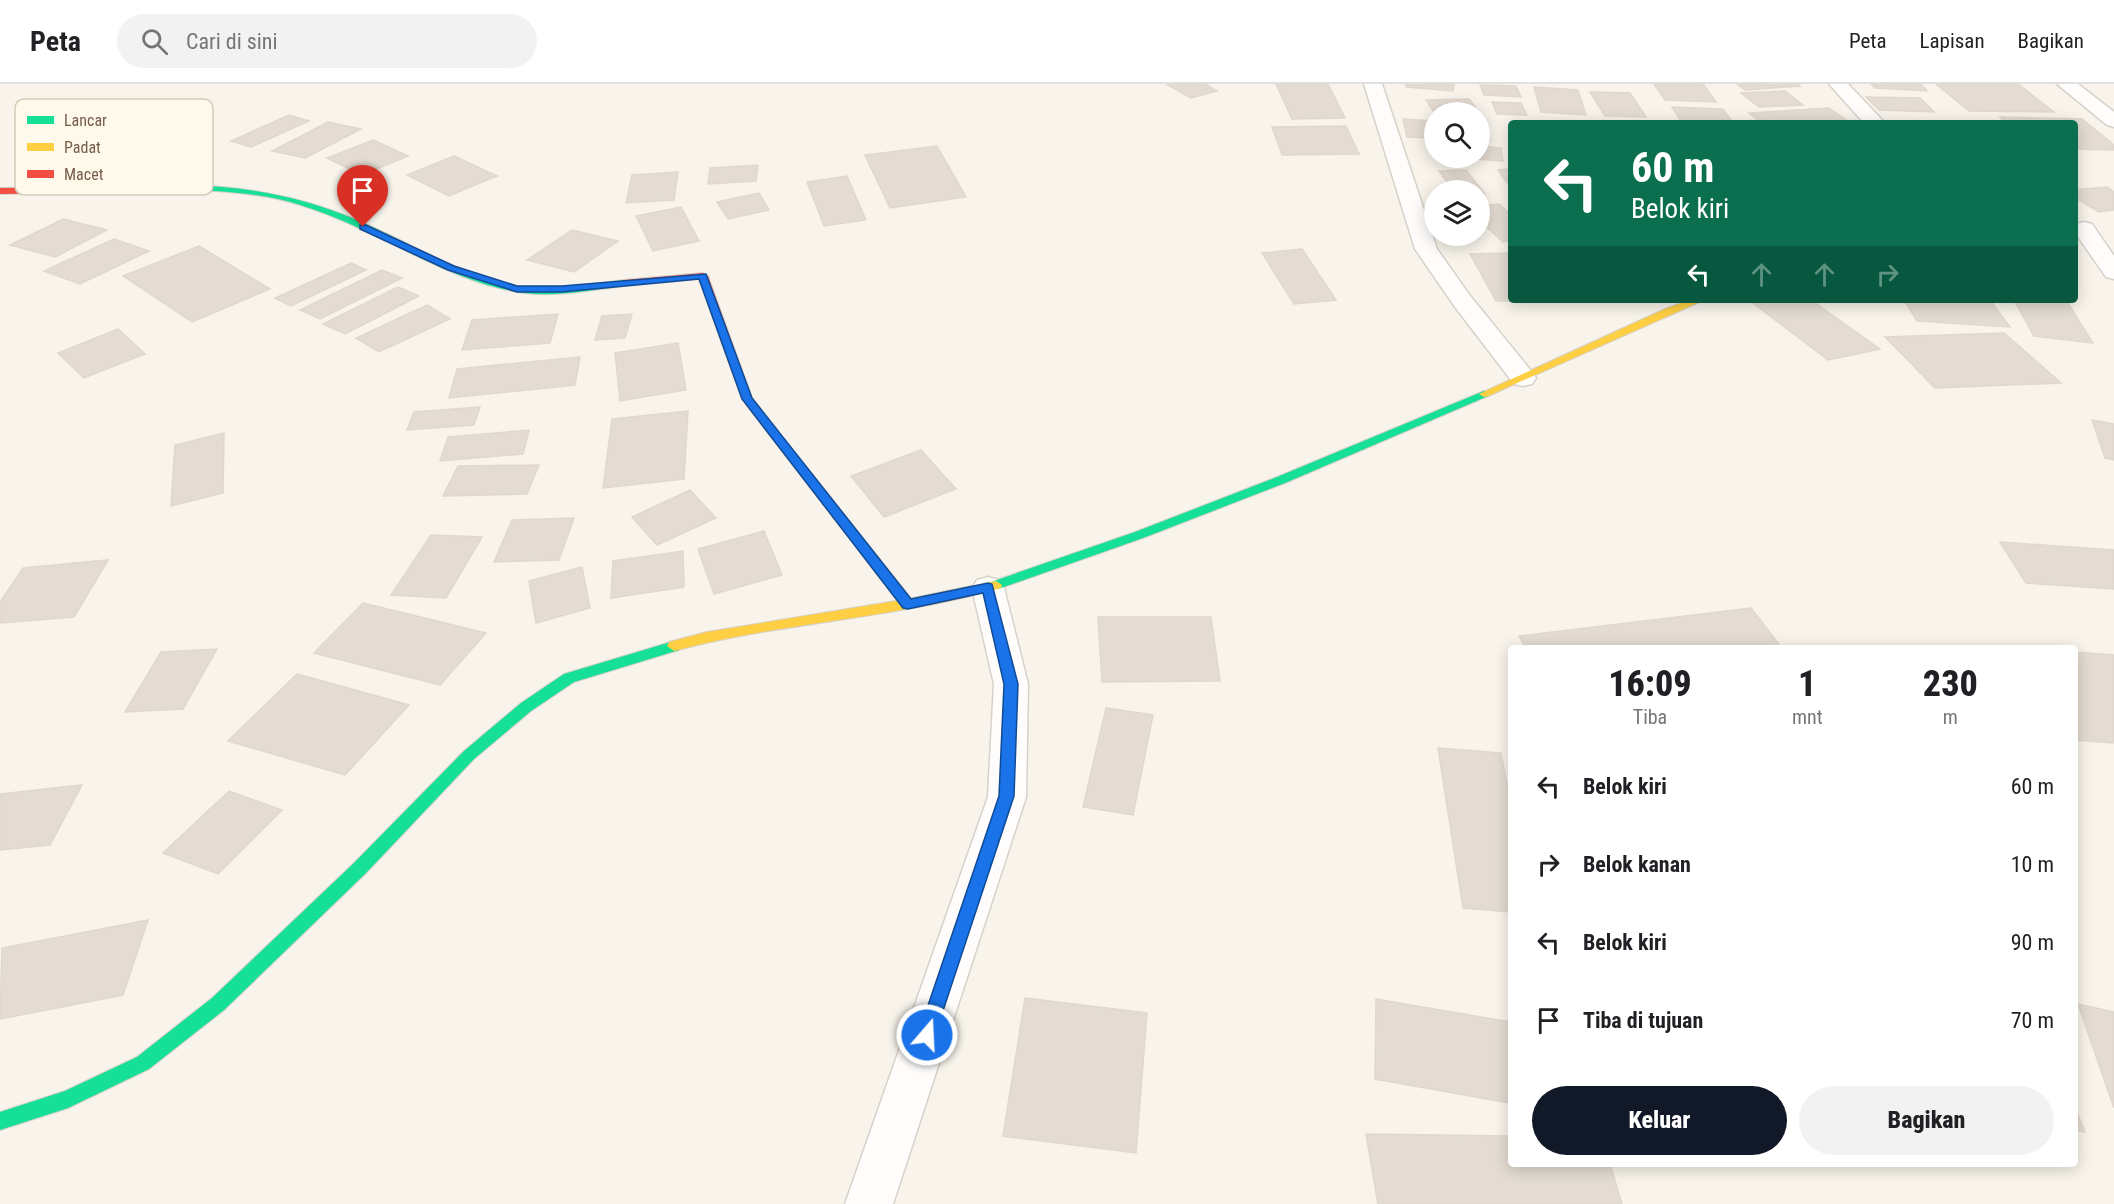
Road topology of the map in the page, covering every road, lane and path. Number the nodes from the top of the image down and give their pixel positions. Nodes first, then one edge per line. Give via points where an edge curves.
1 (1373, 84) edge
2 (1838, 84) edge
3 (2066, 84) edge
4 (1872, 120) edge
5 (2114, 121) edge
6 (213, 188) edge
7 (0, 190) edge
8 (15, 190) edge
9 (2079, 229) edge
10 (2114, 229) edge
11 (2114, 272) edge
12 (1692, 303) edge
13 (1523, 378) junction
14 (988, 588) junction
15 (908, 604) junction
16 (0, 1121) edge
17 (868, 1204) edge

1 - 13 street via 1426,249
2 - 4 street
3 - 5 street
6 - 15 street via 266,192 306,204 451,268 517,289 562,289 703,276 747,399
7 - 8 street
9 - 10 street
9 - 11 street
12 - 13 street
13 - 14 street via 1281,480
14 - 15 street
14 - 17 street via 1011,684 1007,796
15 - 16 street via 707,637 569,678 526,707 469,755 360,868 218,1004 143,1063 68,1099

